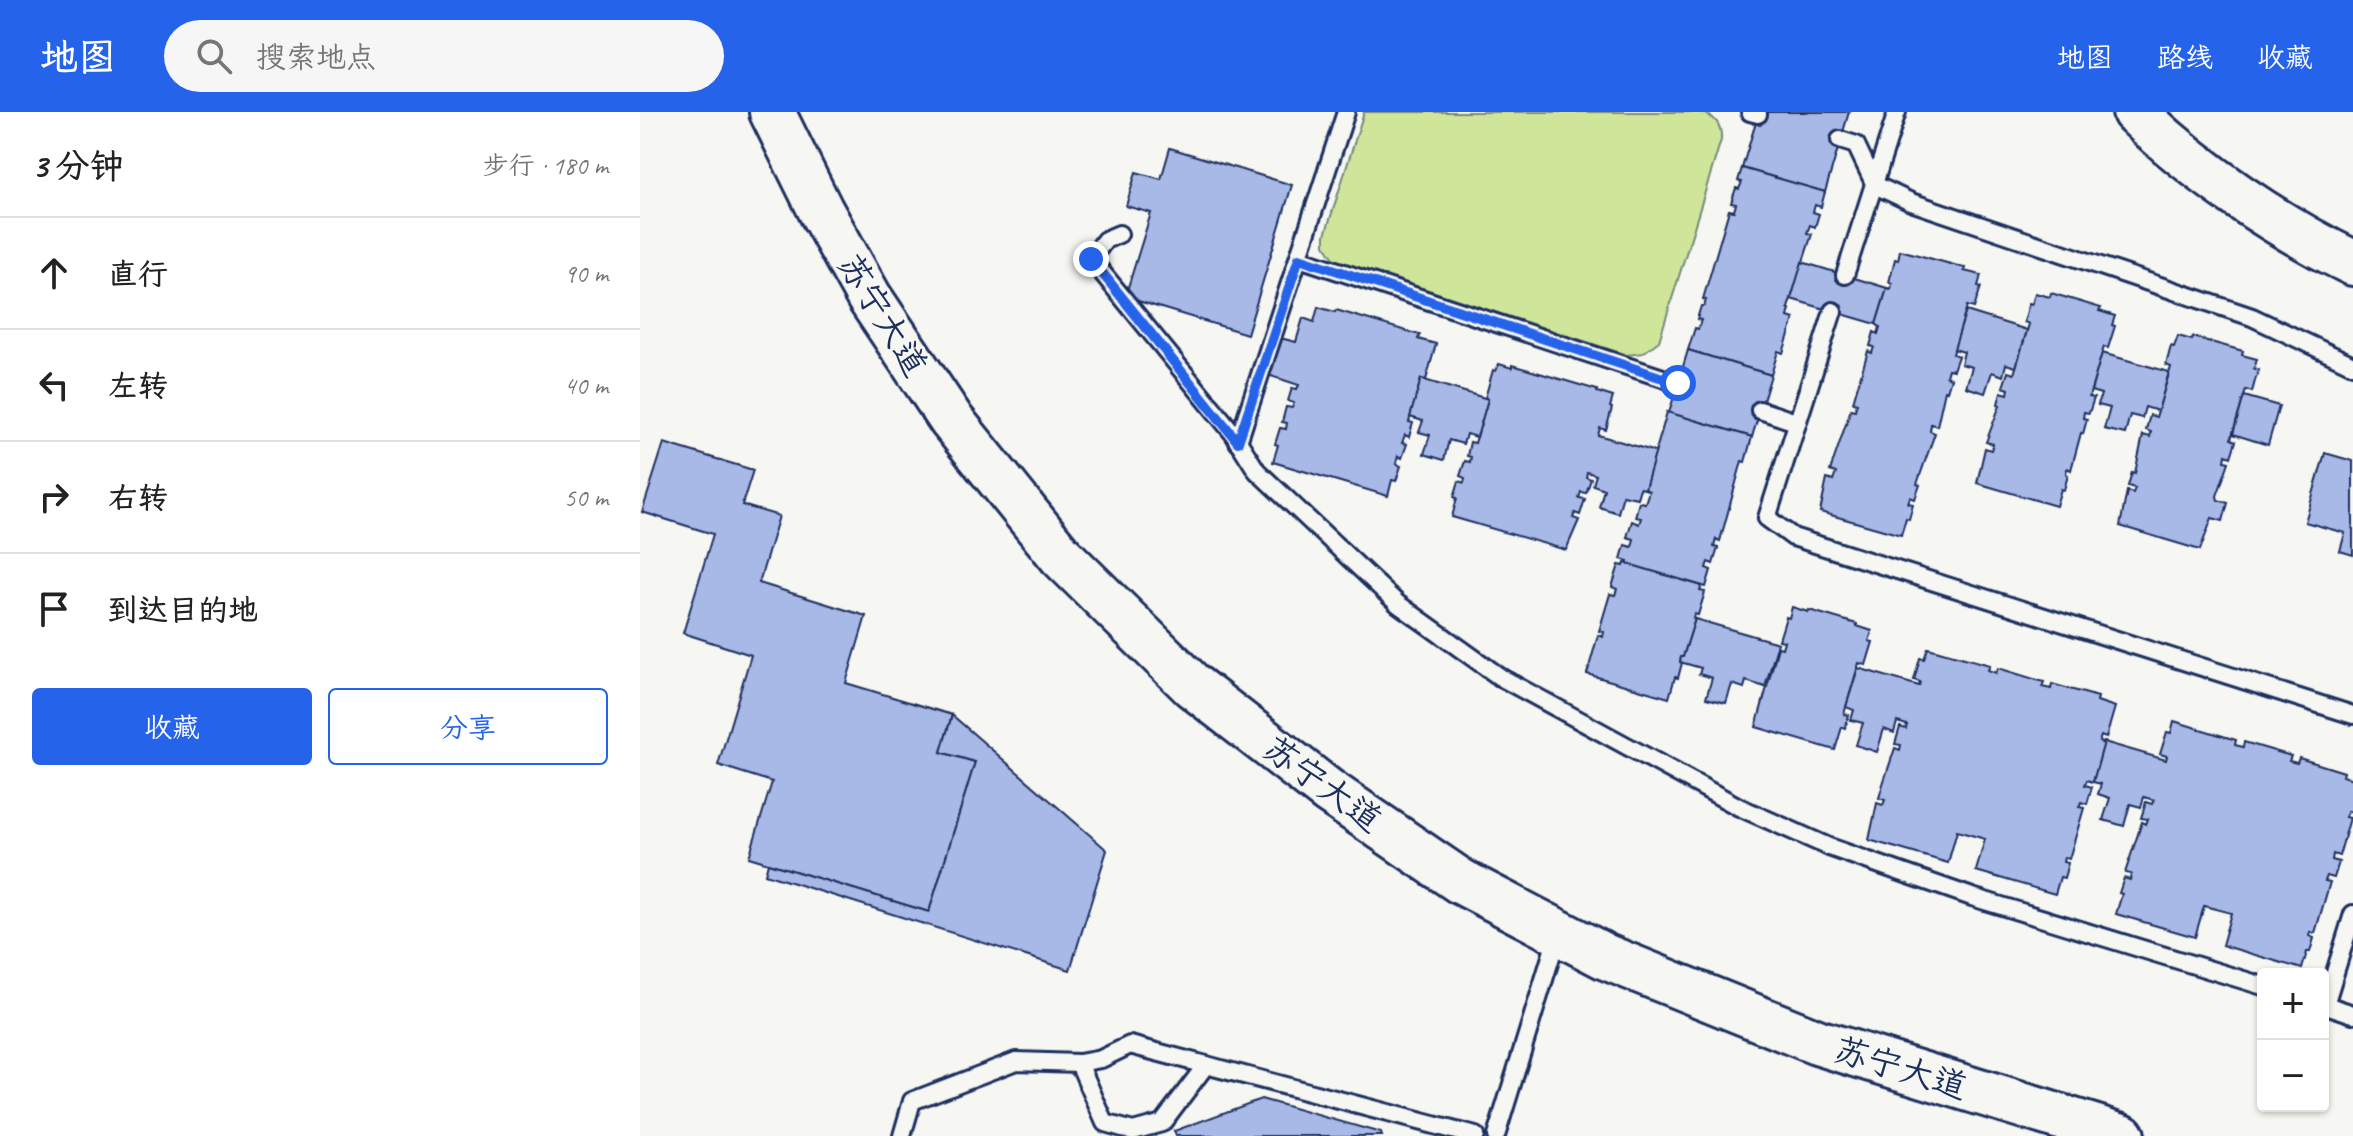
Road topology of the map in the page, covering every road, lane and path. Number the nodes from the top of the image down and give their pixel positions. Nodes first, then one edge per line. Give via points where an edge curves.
1 (772, 112) edge
2 (1346, 112) edge
3 (1897, 112) edge
4 (2135, 112) edge
5 (1840, 140) dead end
6 (1875, 185) junction
7 (1119, 234) dead end
8 (1299, 258) junction
9 (2353, 263) edge
10 (1845, 275) dead end
11 (1833, 311) dead end
12 (2353, 365) edge
13 (1678, 383) dead end
14 (1760, 410) dead end
15 (1796, 422) junction
16 (1238, 442) junction
17 (2353, 715) edge
18 (2353, 914) edge
19 (1558, 932) junction
20 (2257, 984) edge
21 (2329, 989) edge
22 (2329, 1007) edge
23 (2353, 1014) edge
24 (1079, 1063) junction
25 (1206, 1065) junction
26 (1406, 1117) junction
27 (1144, 1132) edge
28 (902, 1136) edge
29 (1413, 1136) edge
30 (1475, 1136) edge
31 (1496, 1136) edge
32 (2122, 1136) edge

1 - 19 street, 苏宁大道 via 869,297 952,421 1061,556 1193,686 1328,791 1460,881
2 - 8 lane
3 - 6 lane
4 - 9 street via 2221,184
5 - 6 lane via 1856,145
6 - 10 lane
6 - 12 lane via 1911,202 2252,317
7 - 16 lane via 1105,240 1091,259
8 - 13 lane
8 - 16 lane
11 - 15 lane
14 - 15 lane
15 - 17 lane via 1767,518 1793,537
16 - 20 lane via 1257,471 1398,604 1500,677 1739,807 1829,847 1972,897
18 - 21 lane
19 - 31 lane
19 - 32 street, 苏宁大道 via 1606,957 1817,1042
22 - 23 lane
24 - 25 lane via 1130,1045
24 - 27 lane via 1105,1123
24 - 28 lane via 1016,1061 912,1101
25 - 26 lane
25 - 27 lane via 1162,1123
26 - 29 lane
26 - 30 lane

